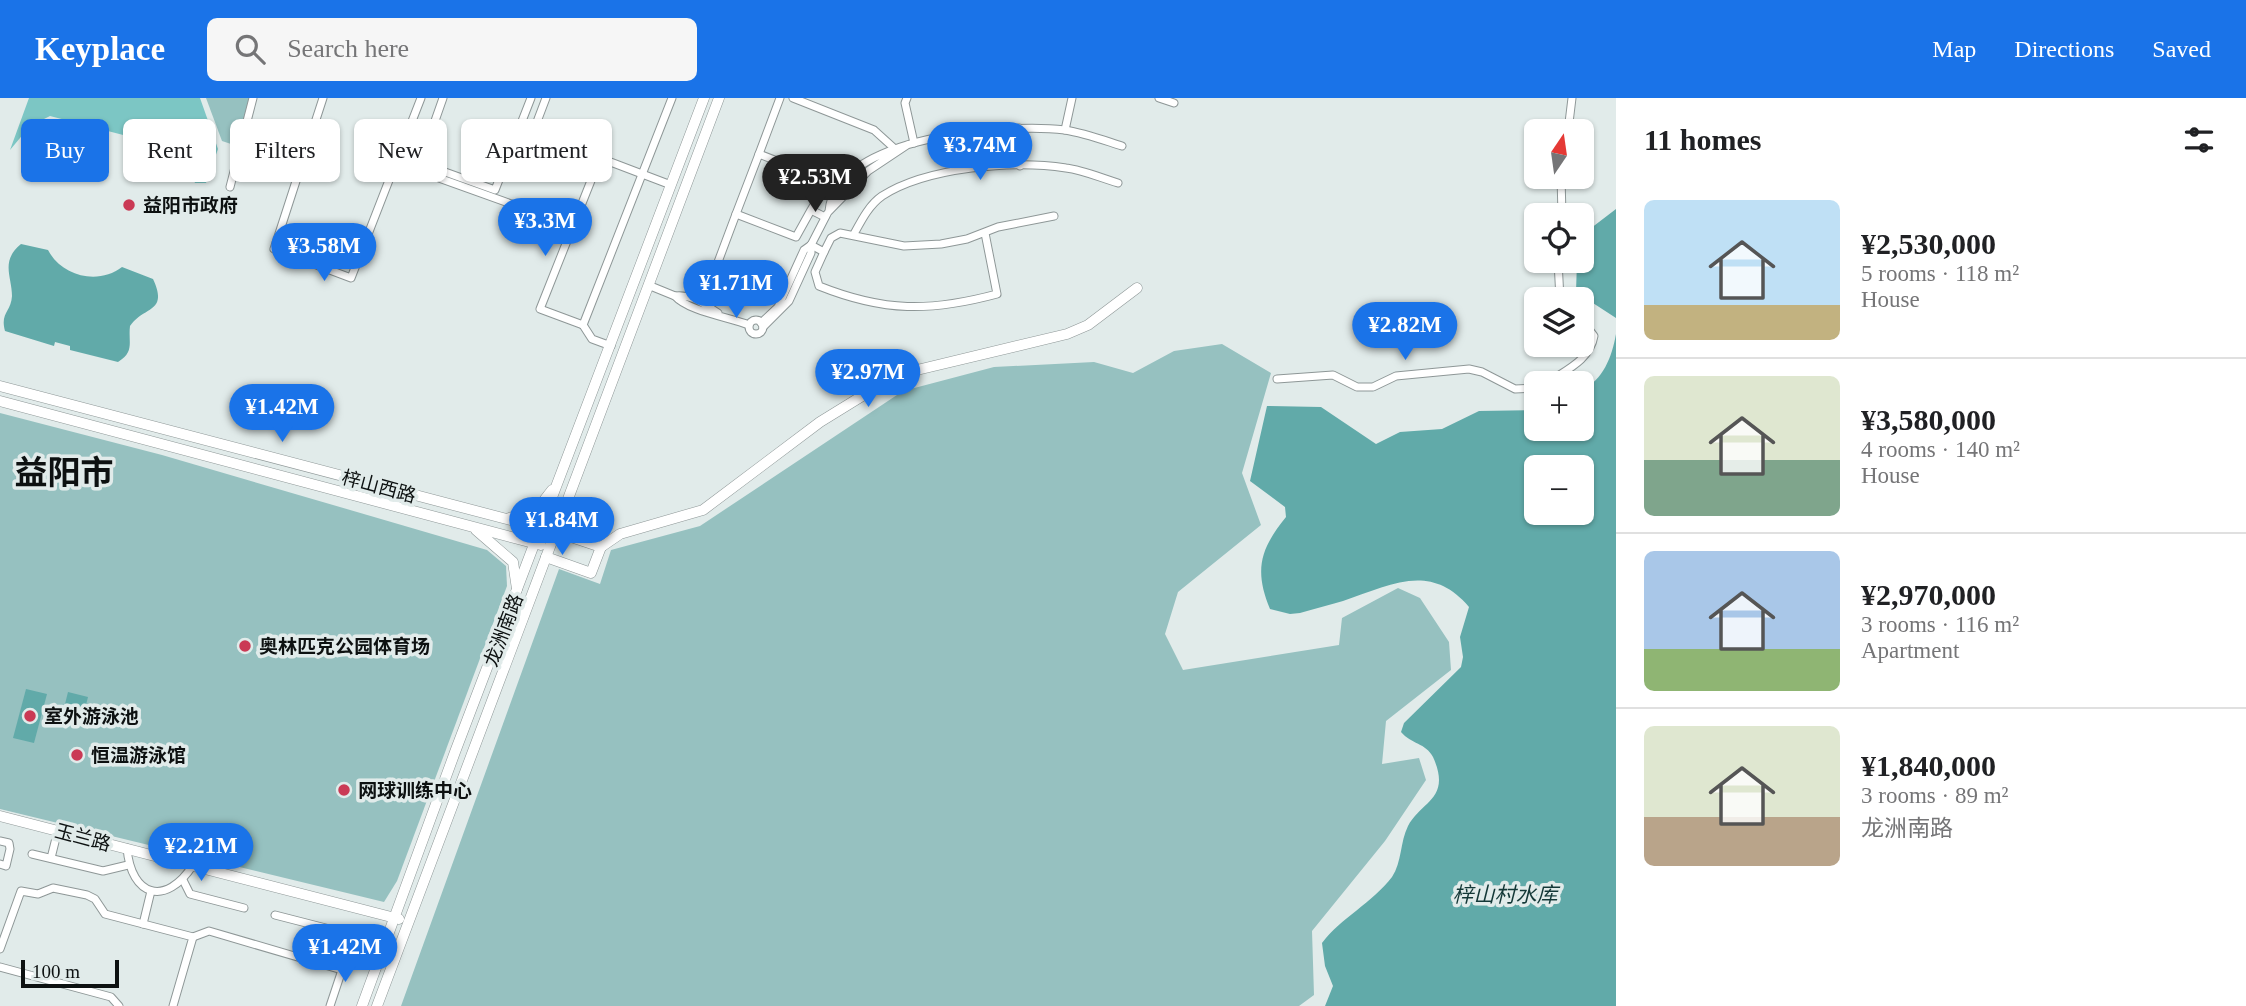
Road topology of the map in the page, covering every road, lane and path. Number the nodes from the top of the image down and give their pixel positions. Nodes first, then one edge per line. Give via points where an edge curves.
1 (253, 98) edge
2 (323, 98) edge
3 (421, 98) edge
4 (443, 98) edge
5 (531, 98) edge
6 (546, 98) edge
7 (672, 98) edge
8 (719, 98) edge
9 (780, 98) edge
10 (793, 98) edge
11 (907, 98) edge
12 (1072, 98) edge
13 (1159, 98) edge
14 (1572, 98) edge
15 (702, 99) edge
16 (1174, 103) dead end
17 (413, 119) edge
18 (538, 119) edge
19 (1569, 119) edge
20 (1019, 128) junction
21 (1065, 130) junction
22 (910, 144) junction
23 (1122, 146) dead end
24 (895, 149) junction
25 (759, 154) junction
26 (612, 163) edge
27 (1020, 166) junction
28 (642, 174) junction
29 (447, 181) edge
30 (389, 182) edge
31 (590, 182) edge
32 (1118, 183) dead end
33 (671, 185) junction
34 (230, 187) dead end
35 (811, 210) junction
36 (736, 214) junction
37 (827, 214) junction
38 (1054, 216) dead end
39 (554, 219) dead end
40 (985, 233) junction
41 (854, 234) junction
42 (811, 245) junction
43 (824, 251) junction
44 (648, 285) junction
45 (1137, 288) dead end
46 (774, 292) dead end
47 (583, 325) junction
48 (749, 325) junction
49 (762, 325) junction
50 (611, 346) junction
51 (1586, 357) edge
52 (1565, 371) edge
53 (1278, 379) dead end
54 (0, 386) edge
55 (1524, 389) edge
56 (0, 401) edge
57 (564, 471) junction
58 (504, 519) junction
59 (473, 527) junction
60 (542, 529) junction
61 (556, 532) junction
62 (536, 544) junction
63 (601, 547) junction
64 (547, 553) junction
65 (516, 595) junction
66 (0, 816) edge
67 (58, 830) junction
68 (0, 841) edge
69 (127, 848) junction
70 (32, 853) dead end
71 (51, 858) junction
72 (0, 864) edge
73 (128, 865) junction
74 (193, 865) junction
75 (183, 880) junction
76 (151, 891) junction
77 (244, 908) dead end
78 (275, 915) dead end
79 (394, 917) junction
80 (409, 922) junction
81 (143, 924) junction
82 (193, 937) junction
83 (0, 949) edge
84 (0, 967) edge
85 (342, 971) junction
86 (119, 1006) edge
87 (173, 1006) edge
88 (330, 1006) edge
89 (362, 1006) edge
90 (377, 1006) edge

1 - 34 street
2 - 30 street via 274,249 351,278
3 - 17 street
4 - 5 street via 430,135 420,143 416,157 420,163 495,190
6 - 18 street
7 - 28 street
8 - 44 street, 龙洲南路
9 - 25 street
10 - 24 street via 874,130
11 - 22 street
12 - 21 street
13 - 16 street
14 - 19 street
15 - 33 street, 龙洲南路
20 - 21 street
20 - 22 street via 959,133
20 - 27 street
21 - 23 street
22 - 24 street
22 - 37 street via 868,171
24 - 37 street via 862,165 844,181 830,199
25 - 35 street via 828,181
25 - 36 street
26 - 28 street
27 - 32 street via 1066,168
27 - 41 street via 939,174 903,185 880,197
28 - 33 street
28 - 47 street
29 - 39 street
31 - 47 street via 540,309
33 - 50 street, 龙洲南路
35 - 36 street via 796,237
35 - 37 street
36 - 46 street via 715,270
37 - 42 street
38 - 40 street
40 - 41 street via 915,246 878,243
40 - 43 street via 997,294 947,306 887,307 819,286 815,272
41 - 43 street via 831,238
42 - 43 street
42 - 49 street via 789,301
44 - 48 street via 692,298
44 - 61 street, 龙洲南路
45 - 63 street via 1088,325 1067,334 929,367 880,385 820,422 703,510 620,534
47 - 50 street via 592,339
48 - 49 street via 754,320
48 - 49 street via 754,335 760,334
50 - 57 street, 龙洲南路
51 - 52 street
53 - 55 street via 1333,375 1357,387 1373,387 1396,376 1469,369
54 - 58 street, 梓山西路
56 - 59 street, 梓山西路
57 - 58 street via 535,512
57 - 60 street, 龙洲南路
58 - 60 street, 梓山西路
59 - 62 street, 梓山西路
59 - 65 street via 513,562
60 - 61 street, 梓山西路
60 - 62 street, 龙洲南路
61 - 63 street, 梓山西路
61 - 64 street, 龙洲南路
62 - 64 street, 梓山西路
62 - 65 street, 龙洲南路
63 - 64 street, 梓山西路 via 592,573
64 - 80 street, 龙洲南路
65 - 79 street, 龙洲南路
66 - 67 street, 玉兰路
67 - 69 street, 玉兰路
67 - 71 street
68 - 72 street via 9,843 10,849 6,866
69 - 73 street
69 - 74 street, 玉兰路
70 - 71 street
71 - 73 street via 103,872
73 - 76 street
74 - 75 street
74 - 79 street, 玉兰路
75 - 76 street via 163,892
75 - 77 street via 190,894
76 - 81 street
78 - 85 street via 349,934 352,940
79 - 80 street, 玉兰路
79 - 89 street, 龙洲南路
80 - 90 street, 龙洲南路
81 - 82 street
81 - 83 street via 105,914 87,895 53,888 38,894 22,891
82 - 85 street via 209,932
82 - 87 street
84 - 86 street via 111,997
85 - 88 street

